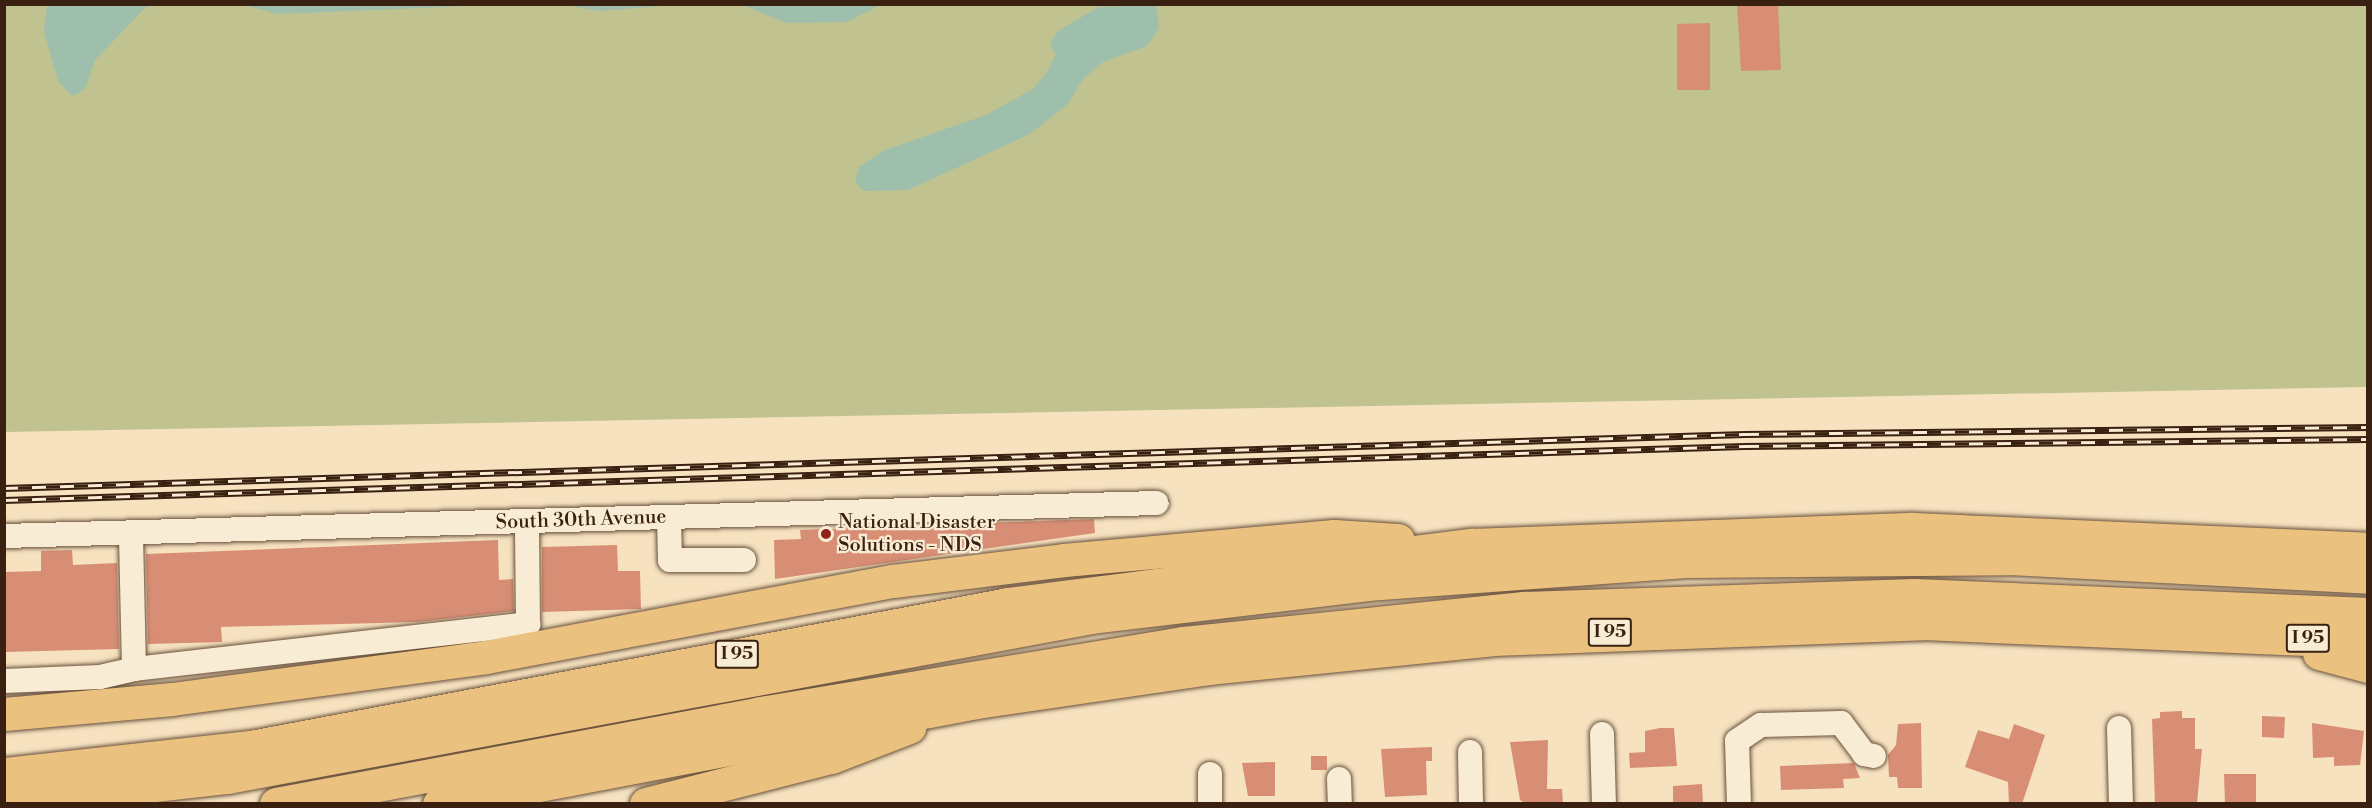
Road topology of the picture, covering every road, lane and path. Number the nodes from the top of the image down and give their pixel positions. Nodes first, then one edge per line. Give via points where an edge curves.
1 (1157, 503) dead end
2 (669, 518) junction
3 (526, 521) junction
4 (131, 533) junction
5 (4, 536) edge
6 (1471, 546) junction
7 (2367, 549) edge
8 (744, 560) dead end
9 (2367, 577) edge
10 (2367, 614) edge
11 (2248, 634) junction
12 (2367, 642) edge
13 (2367, 666) edge
14 (134, 669) junction
15 (4, 681) edge
16 (976, 702) junction
17 (4, 714) edge
18 (2119, 728) dead end
19 (1602, 734) dead end
20 (1470, 752) dead end
21 (1874, 756) dead end
22 (4, 774) edge
23 (1210, 774) dead end
24 (1339, 779) dead end
25 (4, 802) edge
26 (276, 804) edge
27 (439, 804) edge
28 (646, 804) edge
29 (1210, 804) edge
30 (1340, 804) edge
31 (1471, 804) edge
32 (1604, 804) edge
33 (1738, 804) edge
34 (2121, 804) edge

1 - 2 street, South 30th Avenue
2 - 3 street, South 30th Avenue
2 - 8 street via 670,560
3 - 4 street, South 30th Avenue
3 - 14 street via 528,624
4 - 5 street, South 30th Avenue
4 - 14 street
6 - 7 highway, I 95 via 1683,533 1913,529
6 - 17 highway via 1334,536 1076,558 893,582 486,657 172,699
6 - 22 highway, I 95 via 1008,604 256,746
9 - 25 highway via 2010,558 1685,561 1366,584 1092,617 227,777
10 - 26 highway via 1914,595 1524,608 1183,643 760,713
11 - 12 highway, I 95
11 - 13 highway
11 - 16 highway, I 95 via 1923,623 1680,628 1342,652
14 - 15 street via 100,677
16 - 27 highway, I 95
16 - 28 highway via 831,757
18 - 34 street
19 - 32 street
20 - 31 street
21 - 33 street via 1864,754 1841,723 1761,725 1737,741
23 - 29 street
24 - 30 street

